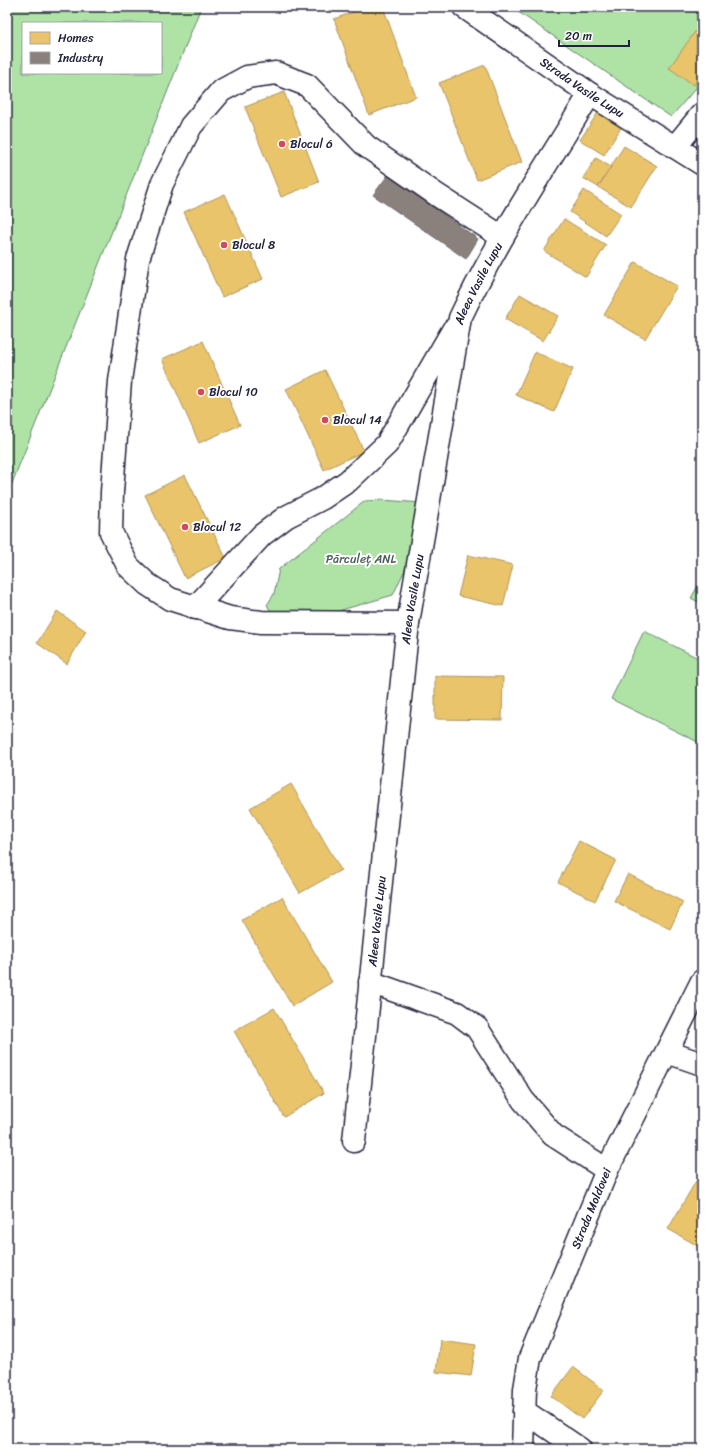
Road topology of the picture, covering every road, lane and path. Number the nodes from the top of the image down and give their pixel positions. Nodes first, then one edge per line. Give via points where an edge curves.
1 (464, 7) edge
2 (590, 94) junction
3 (702, 114) edge
4 (674, 147) junction
5 (702, 164) edge
6 (502, 237) junction
7 (460, 318) junction
8 (195, 608) junction
9 (408, 623) junction
10 (702, 981) edge
11 (370, 982) junction
12 (667, 1052) junction
13 (702, 1064) edge
14 (354, 1141) dead end
15 (607, 1170) junction
16 (524, 1411) junction
17 (524, 1449) edge
18 (580, 1449) edge

1 - 2 street, Strada Vasile Lupu
2 - 4 street, Strada Vasile Lupu
2 - 6 street, Aleea Vasile Lupu
3 - 4 street
4 - 5 street, Strada Vasile Lupu
6 - 7 street, Aleea Vasile Lupu
6 - 8 street via 366,146 307,85 276,73 247,77 221,91 191,126 162,184 138,259 120,381 111,532 128,566 147,584 170,599
7 - 8 street via 387,444 348,481 323,498 286,517 262,535
7 - 9 street, Aleea Vasile Lupu
8 - 9 street via 230,618 261,622
9 - 11 street, Aleea Vasile Lupu
10 - 12 street, Strada Moldovei
11 - 14 street, Aleea Vasile Lupu
11 - 15 street via 458,1013 477,1028 523,1100 553,1135
12 - 13 street
12 - 15 street, Strada Moldovei
15 - 16 street, Strada Moldovei via 530,1358
16 - 17 street, Strada Moldovei
16 - 18 street

